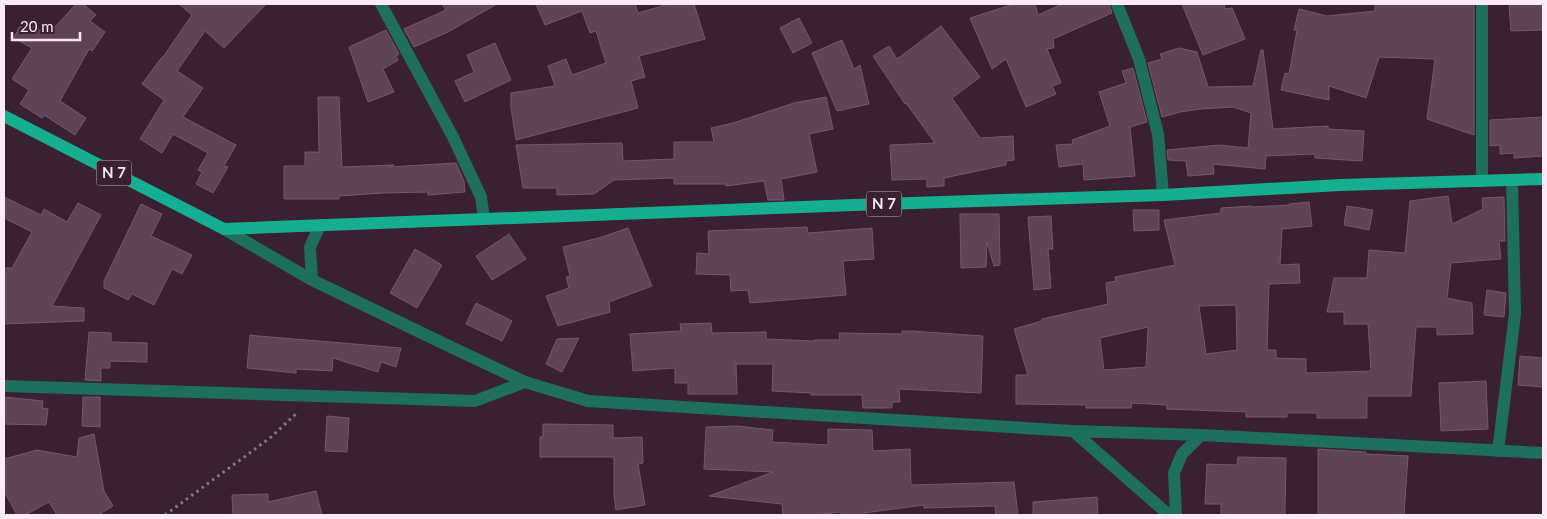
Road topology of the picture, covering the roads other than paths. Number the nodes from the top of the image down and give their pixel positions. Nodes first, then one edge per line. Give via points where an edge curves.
1 (381, 4) edge
2 (1117, 4) edge
3 (1482, 4) edge
4 (4, 116) edge
5 (1543, 179) edge
6 (1482, 181) junction
7 (1512, 181) junction
8 (1163, 196) junction
9 (484, 219) junction
10 (320, 226) junction
11 (224, 229) junction
12 (312, 280) junction
13 (525, 382) junction
14 (4, 386) edge
15 (1074, 431) junction
16 (1201, 435) junction
17 (1498, 452) junction
18 (1543, 453) edge
19 (1168, 515) edge
20 (1176, 515) edge

1 - 9 street via 453,137 481,197
2 - 8 street via 1139,59 1158,134
3 - 6 street
4 - 11 main road, N 7
5 - 7 main road, N 7
6 - 7 main road, N 7
6 - 8 main road, N 7 via 1340,185
7 - 17 street via 1514,314
8 - 9 main road, N 7
9 - 10 main road, N 7
10 - 11 main road, N 7
10 - 12 street via 310,247
11 - 12 street
12 - 13 street
13 - 14 street via 475,401
13 - 15 street via 588,401
15 - 16 street
15 - 19 street
16 - 17 street
16 - 20 street via 1182,454 1174,473
17 - 18 street

